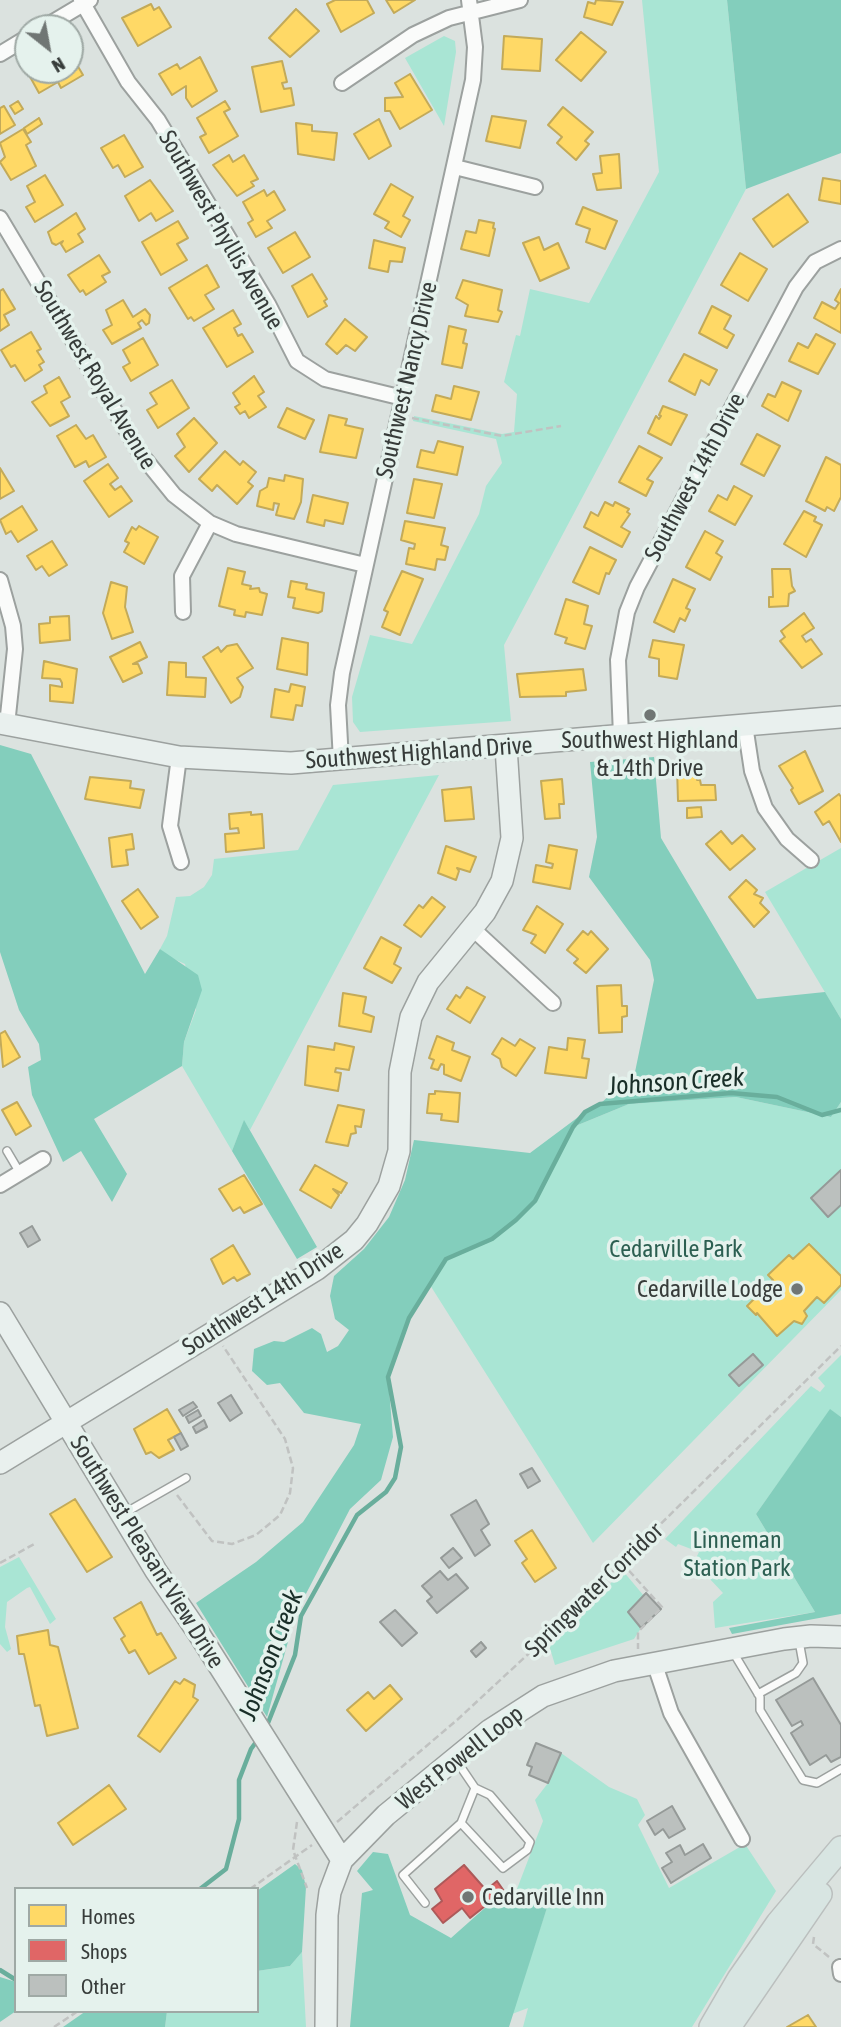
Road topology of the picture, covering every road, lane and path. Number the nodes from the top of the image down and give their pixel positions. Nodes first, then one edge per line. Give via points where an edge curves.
1 (520, 0) edge
2 (84, 1) edge
3 (470, 6) edge
4 (64, 14) edge
5 (342, 83) dead end
6 (455, 167) junction
7 (535, 187) dead end
8 (0, 218) edge
9 (841, 249) edge
10 (403, 398) junction
11 (399, 416) junction
12 (561, 426) dead end
13 (210, 523) junction
14 (365, 565) junction
15 (0, 580) edge
16 (183, 612) dead end
17 (841, 717) edge
18 (3, 724) edge
19 (745, 725) junction
20 (621, 736) junction
21 (506, 747) junction
22 (178, 757) junction
23 (341, 761) junction
24 (811, 860) dead end
25 (181, 862) dead end
26 (472, 928) junction
27 (553, 1003) dead end
28 (7, 1151) dead end
29 (43, 1159) dead end
30 (20, 1173) junction
31 (0, 1185) edge
32 (0, 1313) edge
33 (222, 1344) dead end
34 (841, 1346) edge
35 (65, 1423) junction
36 (0, 1463) edge
37 (186, 1478) dead end
38 (172, 1486) junction
39 (122, 1515) junction
40 (36, 1543) dead end
41 (0, 1563) edge
42 (622, 1563) junction
43 (799, 1637) junction
44 (841, 1637) edge
45 (731, 1648) junction
46 (647, 1664) junction
47 (758, 1694) junction
48 (455, 1758) junction
49 (841, 1769) edge
50 (475, 1788) junction
51 (301, 1798) junction
52 (337, 1822) dead end
53 (461, 1823) junction
54 (742, 1839) dead end
55 (312, 1846) dead end
56 (841, 1848) edge
57 (296, 1856) junction
58 (342, 1860) junction
59 (841, 1871) edge
60 (253, 1887) edge
61 (307, 1888) dead end
62 (425, 1903) dead end
63 (804, 1915) junction
64 (840, 1967) edge
65 (841, 1974) edge
66 (75, 2013) edge
67 (54, 2027) edge
68 (326, 2027) edge
69 (711, 2027) edge
70 (729, 2027) edge

1 - 3 street
2 - 4 street
2 - 10 street, Southwest Phyllis Avenue via 128,82 158,120 268,304 296,361 325,379
3 - 5 street via 413,34
3 - 6 street, Southwest Nancy Drive via 473,80
6 - 7 street
6 - 10 street, Southwest Nancy Drive
8 - 13 street, Southwest Royal Avenue via 140,453 174,495
9 - 20 street, Southwest 14th Drive via 815,262 796,287 637,587 618,660
10 - 11 street, Southwest Nancy Drive
11 - 12 path via 502,436
11 - 14 street, Southwest Nancy Drive
13 - 14 street, Southwest Royal Avenue via 257,541
13 - 16 street via 182,576
14 - 23 street, Southwest Nancy Drive via 339,690
15 - 18 street via 15,649
17 - 19 street, Southwest Highland Drive
18 - 22 street, Southwest Highland Drive
19 - 20 street, Southwest Highland Drive
19 - 24 street via 752,771 765,808 787,839
20 - 21 street, Southwest Highland Drive
21 - 23 street, Southwest Highland Drive
21 - 26 street, Southwest 14th Drive via 512,817 508,858 494,898
22 - 23 street, Southwest Highland Drive via 239,762
22 - 25 street via 170,826
26 - 27 street
26 - 35 street, Southwest 14th Drive via 433,974 411,1017 400,1072 402,1128 395,1169 380,1203 354,1240 317,1269
28 - 30 lane
29 - 30 street
30 - 31 street
32 - 35 street, Southwest Pleasant View Drive
33 - 38 path via 285,1439 293,1468 290,1493 280,1515 256,1535 232,1544 212,1541
34 - 42 path, Springwater Corridor
35 - 36 street, Southwest 14th Drive
35 - 39 street, Southwest Pleasant View Drive
37 - 38 lane
38 - 39 lane
39 - 51 street, Southwest Pleasant View Drive
40 - 41 path
42 - 46 path via 662,1607 637,1636
42 - 52 path, Springwater Corridor via 457,1720
43 - 44 street, West Powell Loop
43 - 45 street, West Powell Loop
43 - 47 lane via 803,1663 796,1673
45 - 46 street, West Powell Loop
45 - 47 lane
46 - 48 street, West Powell Loop via 592,1677 543,1696
46 - 54 street
47 - 49 lane via 760,1710 803,1780 817,1783
48 - 50 lane
48 - 58 street, West Powell Loop via 370,1830
50 - 53 lane
50 - 53 lane via 490,1795 530,1842 527,1850 503,1868
51 - 57 path via 293,1843
51 - 58 street, Southwest Pleasant View Drive
53 - 62 lane via 403,1875
55 - 57 path
56 - 69 main road via 778,1923
57 - 60 path
57 - 61 path
58 - 68 street, West Powell Loop via 327,1915
59 - 63 main road
63 - 64 path via 817,1925 813,1944
63 - 70 main road
64 - 65 street
66 - 67 path

